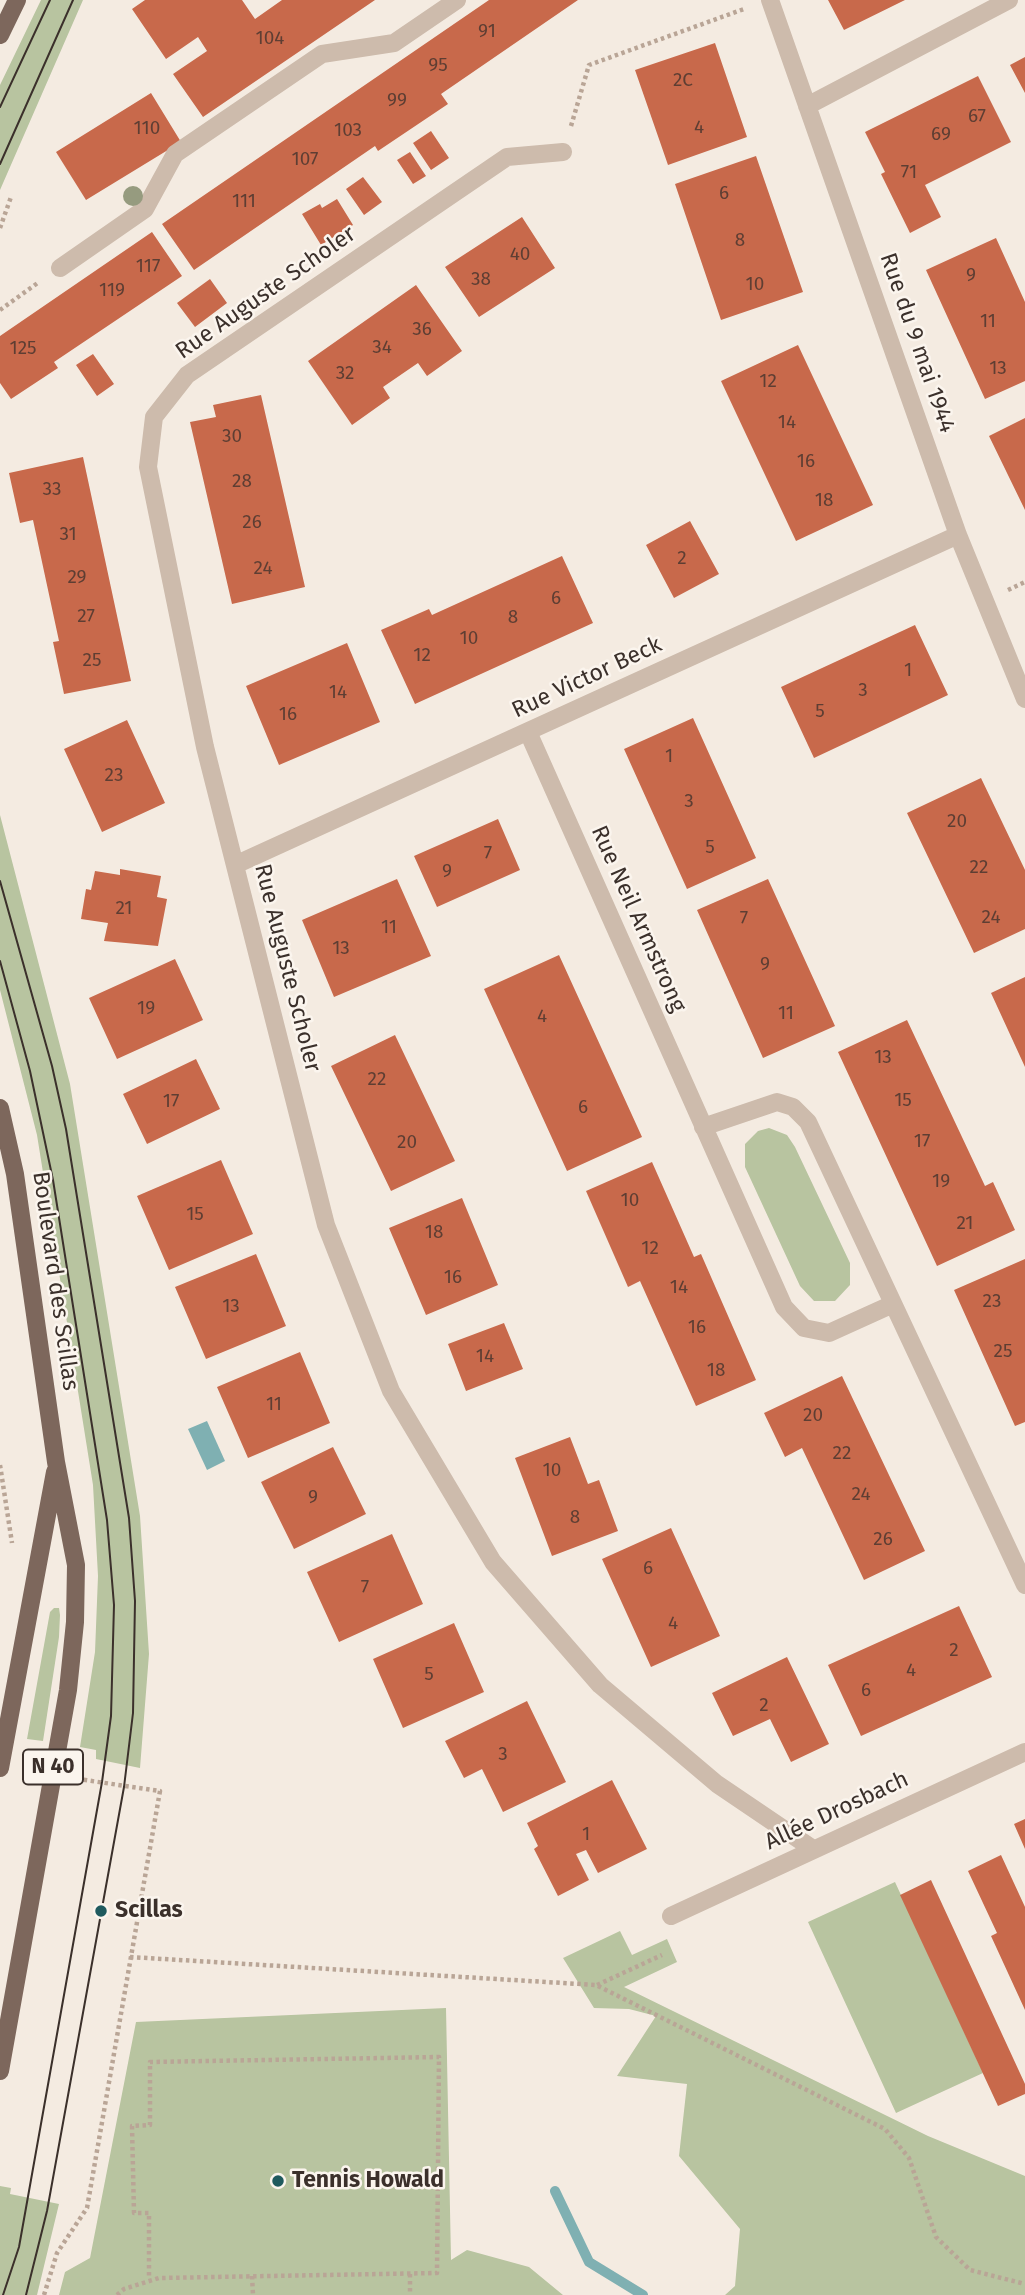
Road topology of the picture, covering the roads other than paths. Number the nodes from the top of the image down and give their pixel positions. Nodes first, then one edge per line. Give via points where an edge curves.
1 (17, 0) edge
2 (457, 0) edge
3 (1009, 0) edge
4 (762, 2) edge
5 (0, 36) edge
6 (807, 106) junction
7 (563, 152) road end
8 (60, 268) road end
9 (958, 535) junction
10 (1025, 699) edge
11 (528, 732) junction
12 (235, 865) junction
13 (0, 1108) edge
14 (703, 1127) junction
15 (893, 1304) junction
16 (56, 1462) junction
17 (1025, 1585) edge
18 (1025, 1752) edge
19 (0, 1768) edge
20 (813, 1849) junction
21 (671, 1916) dead end
22 (0, 2071) edge

1 - 5 main road
2 - 8 street via 394,43 321,54 175,154 145,209
3 - 6 street
4 - 6 street, Rue du 9 mai 1944
6 - 9 street, Rue du 9 mai 1944
7 - 12 street, Rue Auguste Scholer via 507,157 187,375 154,417 148,467 205,747
9 - 10 street, Rue du 9 mai 1944
9 - 11 street, Rue Victor Beck
11 - 12 street, Rue Victor Beck
11 - 14 street, Rue Neil Armstrong
12 - 20 street, Rue Auguste Scholer via 326,1224 391,1391 493,1562 600,1685 717,1784
13 - 16 main road, Boulevard des Scillas / N 40 via 15,1174
14 - 15 street via 776,1102 793,1107 808,1122
14 - 15 street, Rue Neil Armstrong via 784,1307 804,1328 829,1333
15 - 17 street
16 - 19 main road, Boulevard des Scillas / N 40
16 - 22 main road, Boulevard des Scillas / N 40 via 76,1565 75,1622 68,1690
18 - 20 street, Allée Drosbach
20 - 21 street, Allée Drosbach

